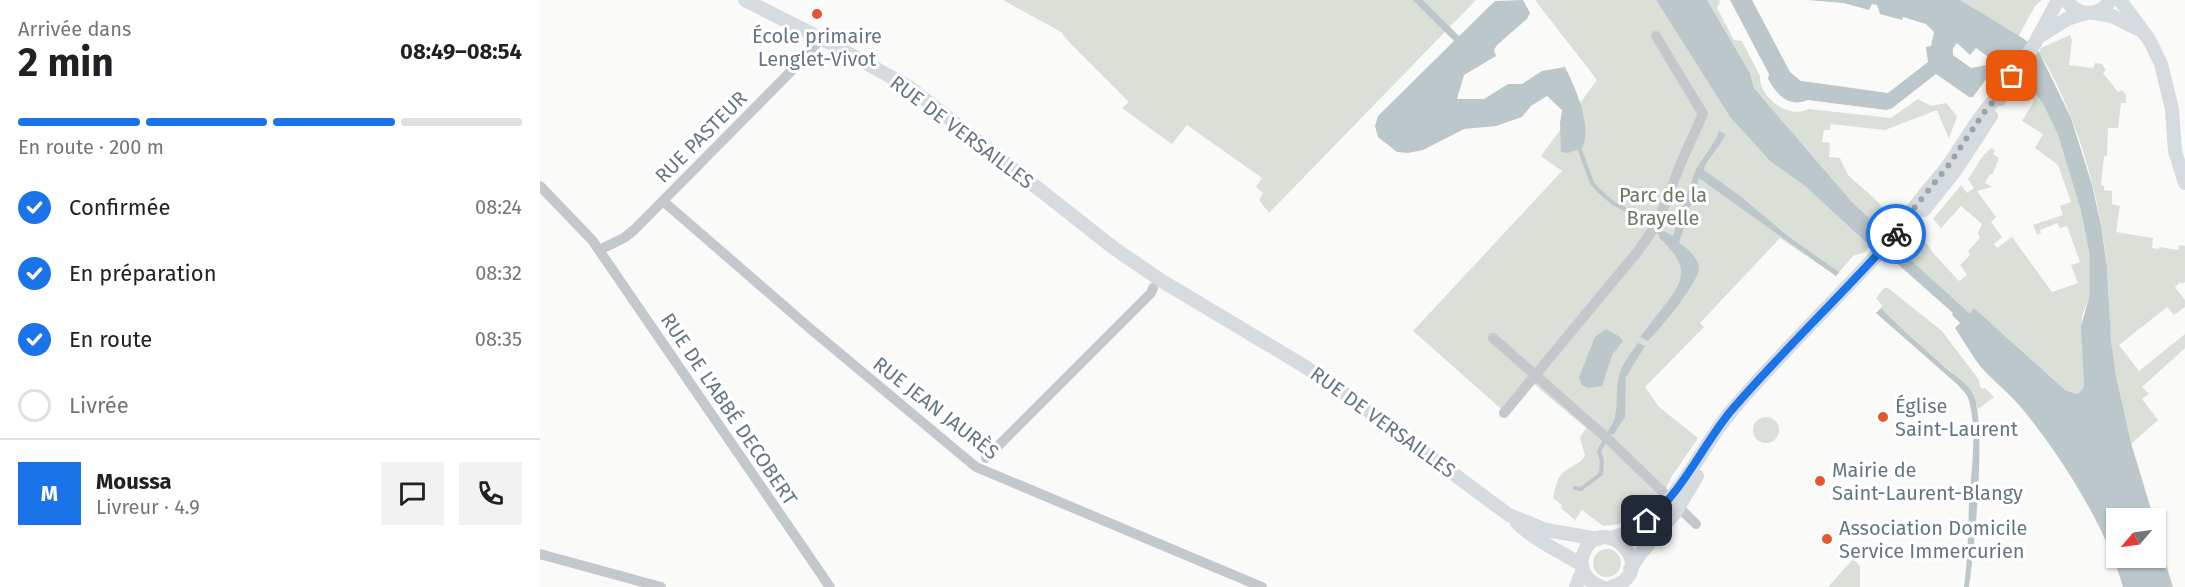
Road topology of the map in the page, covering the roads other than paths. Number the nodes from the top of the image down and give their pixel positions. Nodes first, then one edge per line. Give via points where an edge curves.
1 (745, 0) edge
2 (2058, 0) edge
3 (2066, 0) edge
4 (2111, 0) edge
5 (2120, 0) edge
6 (2090, 13) junction
7 (2146, 35) junction
8 (1656, 36) dead end
9 (821, 38) junction
10 (2035, 42) junction
11 (2185, 183) edge
12 (540, 186) edge
13 (663, 201) junction
14 (599, 250) junction
15 (1159, 284) junction
16 (1493, 338) dead end
17 (1535, 375) junction
18 (1504, 413) dead end
19 (986, 458) dead end
20 (1674, 504) junction
21 (1509, 515) junction
22 (1696, 524) dead end
23 (1603, 539) junction
24 (540, 554) edge
25 (1582, 567) junction
26 (1628, 578) edge
27 (661, 587) edge
28 (830, 587) edge
29 (1262, 587) edge
30 (1576, 587) edge
31 (1601, 587) edge

1 - 9 street, RUE DE VERSAILLES
2 - 10 street
3 - 6 street via 2074,9
4 - 6 street via 2104,8
5 - 7 street
6 - 7 street via 2125,21
6 - 10 street via 2067,19
7 - 11 street via 2163,70 2172,109 2175,152
8 - 17 street via 1703,114 1658,224
9 - 13 street, RUE PASTEUR
9 - 15 street, RUE DE VERSAILLES via 909,87
10 - 20 street via 1948,182 1732,410 1680,486
12 - 14 street, RUE DE L'ABBÉ DECOBERT
13 - 14 street, RUE PASTEUR via 629,235
13 - 29 street, RUE JEAN JAURÈS via 976,467
14 - 28 street, RUE DE L'ABBÉ DECOBERT
15 - 19 street
15 - 21 street, RUE DE VERSAILLES via 1310,370
16 - 17 street
17 - 18 street
17 - 20 street
20 - 22 street
20 - 23 street via 1623,534
20 - 26 street
21 - 23 street, RUE DE VERSAILLES via 1546,530
21 - 25 street via 1536,538
23 - 25 street via 1586,549
23 - 26 street via 1617,540 1627,549 1631,560
24 - 27 street
25 - 30 street
25 - 31 street via 1589,580
26 - 31 street

